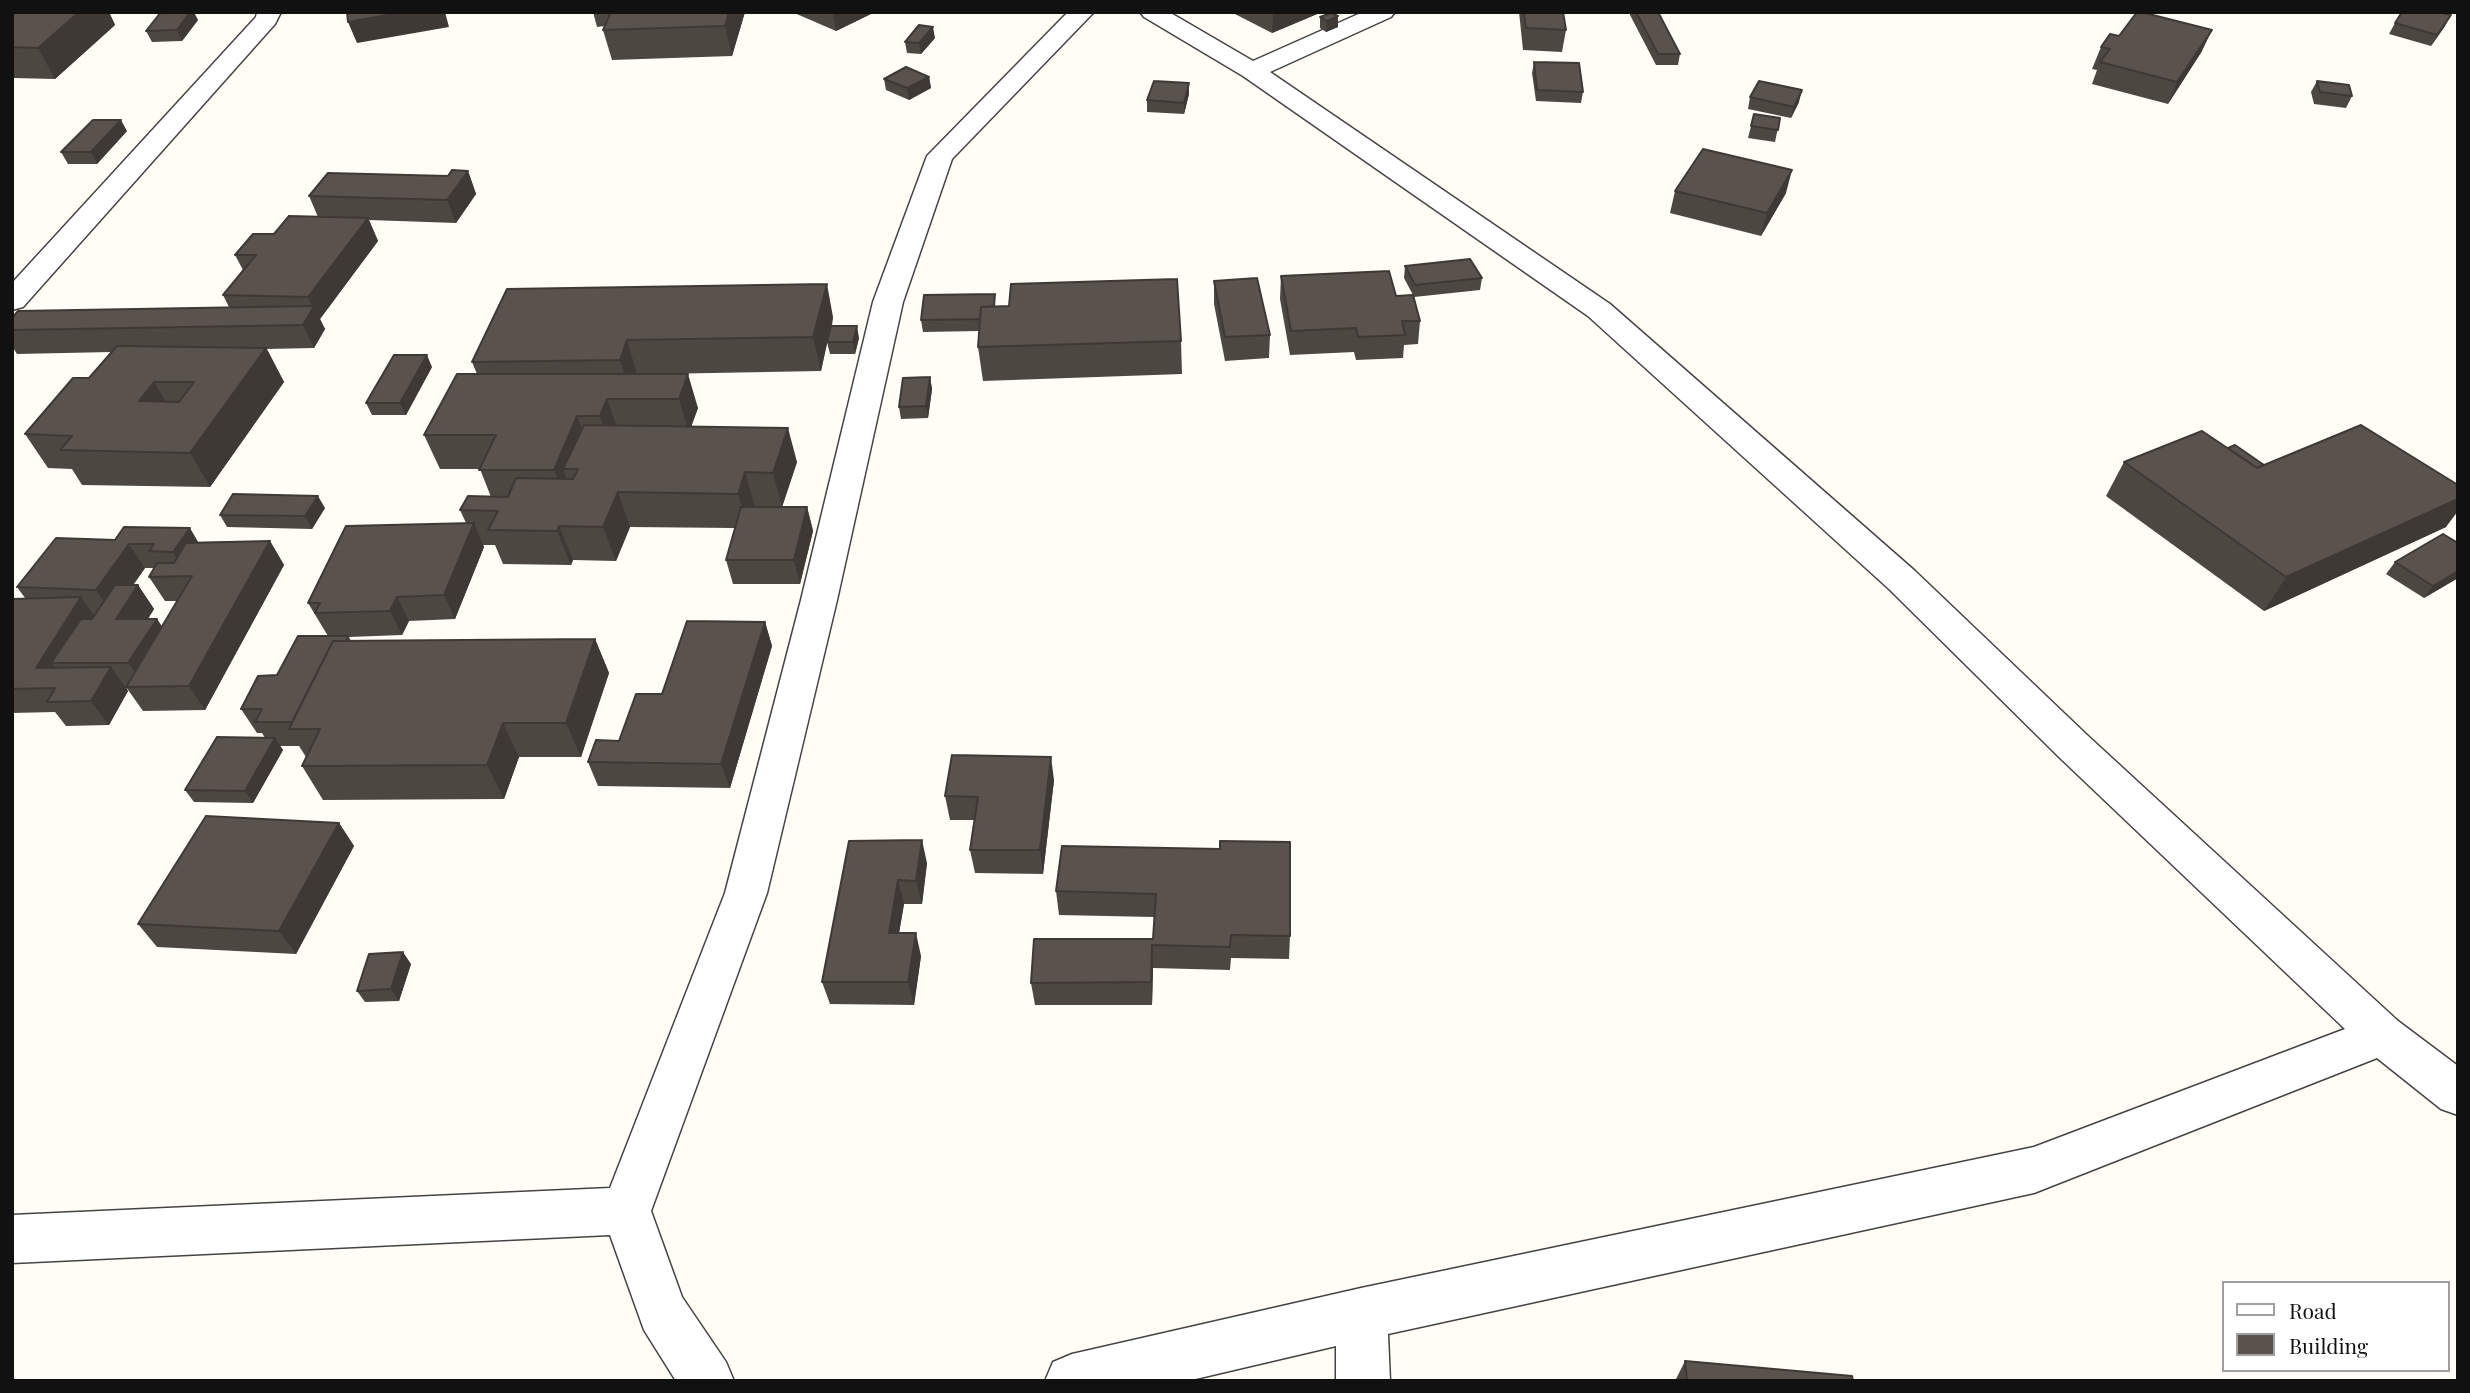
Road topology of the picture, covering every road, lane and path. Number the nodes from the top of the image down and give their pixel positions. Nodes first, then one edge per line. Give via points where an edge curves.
1 (269, 12) edge
2 (1082, 12) edge
3 (1152, 12) edge
4 (1384, 12) edge
5 (1252, 71) junction
6 (12, 301) edge
7 (2382, 1035) junction
8 (2458, 1094) edge
9 (626, 1211) junction
10 (12, 1239) edge
11 (1361, 1314) junction
12 (707, 1381) edge
13 (1072, 1381) edge
14 (1363, 1381) edge

1 - 6 street
2 - 9 street via 940,156 888,302 746,893
3 - 5 street
4 - 5 street
5 - 7 street via 1598,310 1902,580
7 - 8 street
7 - 11 street via 2034,1170
9 - 10 street
9 - 12 street via 662,1312
11 - 13 street
11 - 14 street

